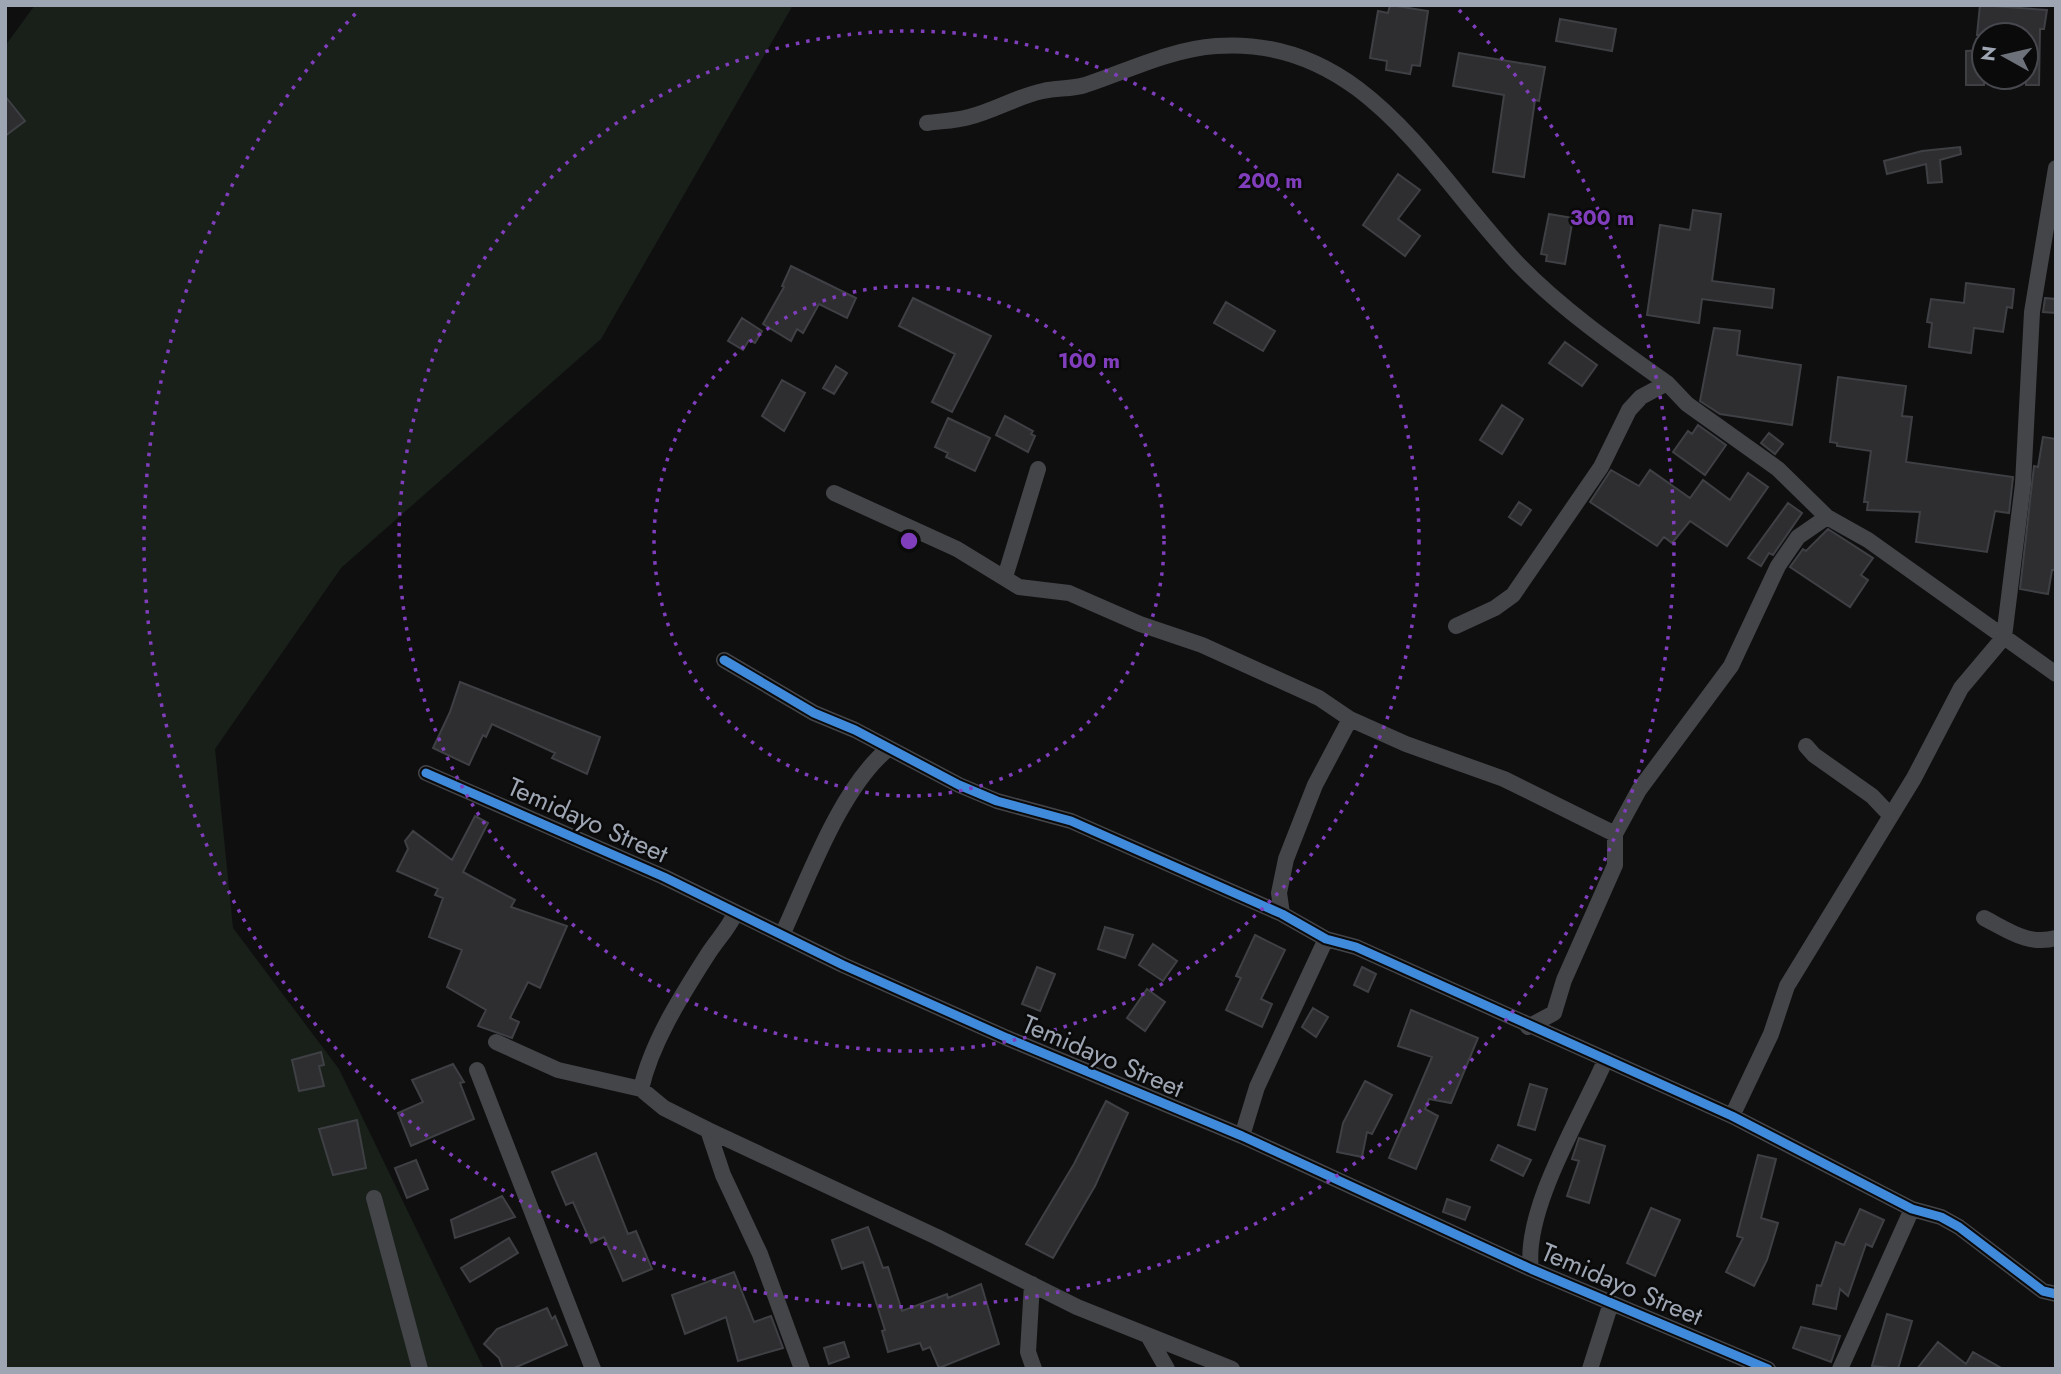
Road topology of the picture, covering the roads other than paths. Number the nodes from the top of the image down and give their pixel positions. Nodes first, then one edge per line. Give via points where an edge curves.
1 (927, 123) dead end
2 (2056, 168) edge
3 (1667, 383) junction
4 (1038, 469) dead end
5 (834, 493) dead end
6 (1827, 517) junction
7 (1005, 577) junction
8 (1456, 626) dead end
9 (2004, 637) junction
10 (724, 660) dead end
11 (2056, 674) edge
12 (1350, 719) junction
13 (1806, 746) dead end
14 (888, 749) junction
15 (426, 773) dead end
16 (1891, 816) junction
17 (1615, 834) junction
18 (735, 914) junction
19 (1282, 914) junction
20 (1984, 918) dead end
21 (782, 935) junction
22 (2056, 938) edge
23 (1326, 939) junction
24 (1554, 1013) junction
25 (1528, 1027) junction
26 (496, 1042) dead end
27 (1574, 1048) junction
28 (1605, 1061) junction
29 (477, 1070) dead end
30 (641, 1089) junction
31 (1732, 1116) junction
32 (708, 1130) junction
33 (1242, 1136) junction
34 (374, 1198) dead end
35 (1912, 1209) junction
36 (1531, 1269) junction
37 (1032, 1284) junction
38 (2056, 1294) edge
39 (1611, 1303) junction
40 (1150, 1339) junction
41 (420, 1369) edge
42 (593, 1369) edge
43 (802, 1369) edge
44 (1034, 1369) edge
45 (1167, 1369) edge
46 (1232, 1369) edge
47 (1590, 1369) edge
48 (1768, 1369) edge
49 (1840, 1369) edge

1 - 3 street via 967,118 1042,91 1082,86 1124,69 1213,46 1251,45 1289,53 1344,77 1413,138 1520,265 1598,334
2 - 9 street via 2032,312 2023,484
3 - 6 street via 1687,404 1778,469
3 - 8 street via 1641,397 1629,410 1601,467 1513,595
4 - 7 street
5 - 7 street via 957,549
6 - 9 street via 1868,540
6 - 17 street via 1798,537 1778,566 1731,666 1639,790
7 - 12 street via 1020,587 1069,593 1140,625 1202,645 1319,698
9 - 11 street
9 - 16 street via 1961,688
10 - 14 street via 814,713
12 - 17 street via 1504,779
12 - 19 street via 1315,785 1280,876
13 - 16 street
14 - 19 street via 997,801 1071,821
14 - 21 street via 869,764 852,790
15 - 18 street, Temidayo Street via 664,877
16 - 31 street via 1787,985 1771,1034
17 - 24 street via 1615,865
18 - 21 street, Temidayo Street
18 - 30 street via 688,985 650,1058
19 - 23 street
20 - 22 street via 2021,938 2042,942
21 - 33 street, Temidayo Street via 1007,1038
23 - 25 street via 1356,947
23 - 33 street via 1257,1087
24 - 25 street
24 - 27 street
25 - 27 street
26 - 30 street via 558,1070
27 - 28 street
28 - 31 street
28 - 36 street via 1539,1212 1529,1249
29 - 42 street
30 - 32 street via 664,1108
31 - 35 street
32 - 37 street
32 - 43 street
33 - 36 street, Temidayo Street
34 - 41 street
35 - 38 street via 1959,1227 2043,1290
35 - 49 street
36 - 39 street, Temidayo Street
37 - 40 street
37 - 44 street via 1028,1352
39 - 47 street
39 - 48 street, Temidayo Street
40 - 45 street
40 - 46 street

